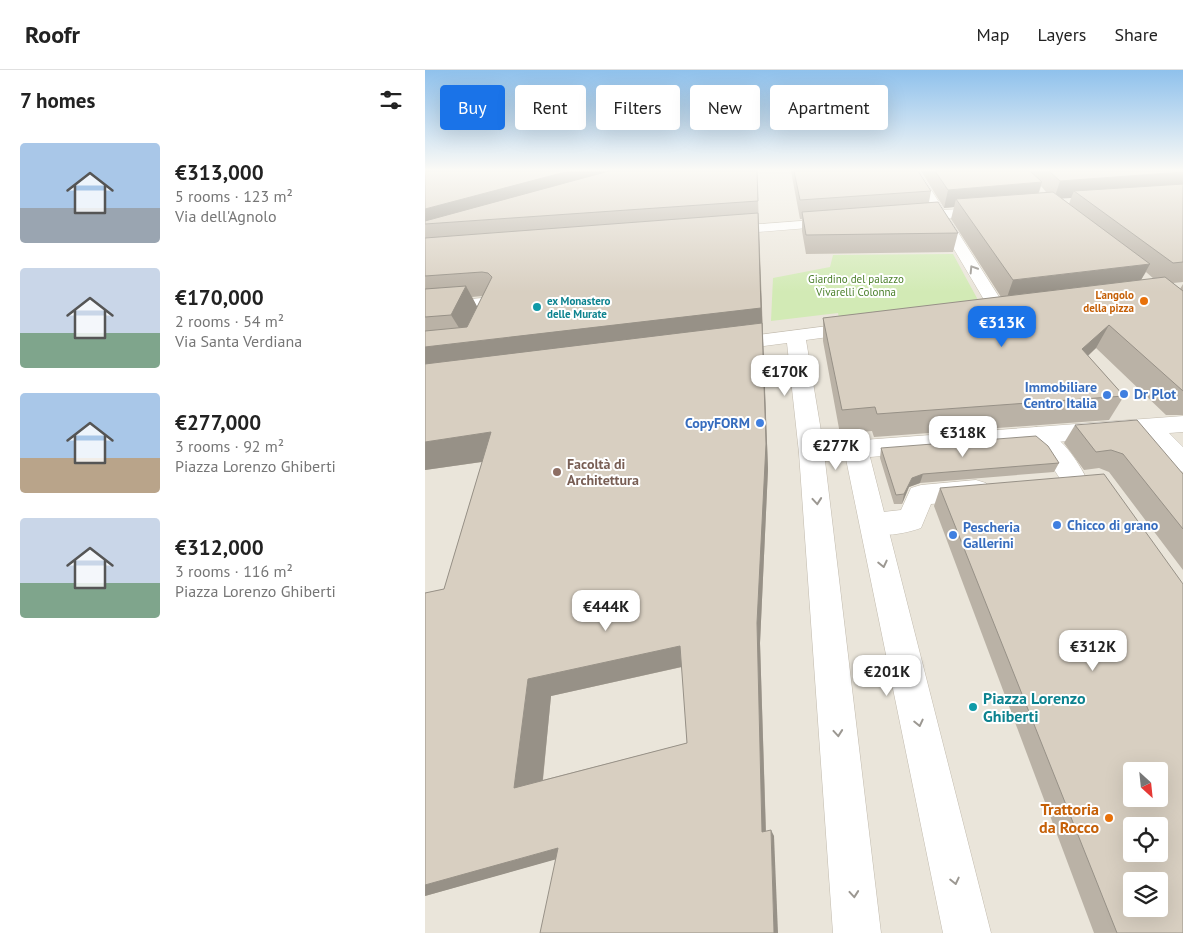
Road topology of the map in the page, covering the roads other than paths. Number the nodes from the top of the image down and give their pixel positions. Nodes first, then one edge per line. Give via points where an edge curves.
1 (937, 211) edge
2 (977, 211) edge
3 (939, 214) junction
4 (890, 218) edge
5 (851, 221) edge
6 (712, 232) edge
7 (425, 308) edge
8 (1018, 308) edge
9 (875, 326) edge
10 (796, 336) junction
11 (709, 347) edge
12 (425, 351) edge
13 (1183, 424) edge
14 (1149, 427) junction
15 (1037, 436) junction
16 (855, 449) junction
17 (812, 453) junction
18 (1183, 463) edge
19 (1075, 482) edge
20 (999, 488) edge
21 (874, 524) junction
22 (857, 933) edge
23 (967, 933) edge

1 - 3 street
2 - 3 street
3 - 4 street
8 -> 3 street via 992,312
5 - 6 street
7 - 12 street via 494,302 475,346
9 - 10 street
10 - 11 street
10 - 17 street
13 - 14 street
14 - 15 street
14 - 18 street
15 - 16 street
15 - 19 street via 1053,448
16 - 17 street
16 - 21 street
17 -> 22 street
20 - 21 street via 921,495 911,520
21 -> 23 street

